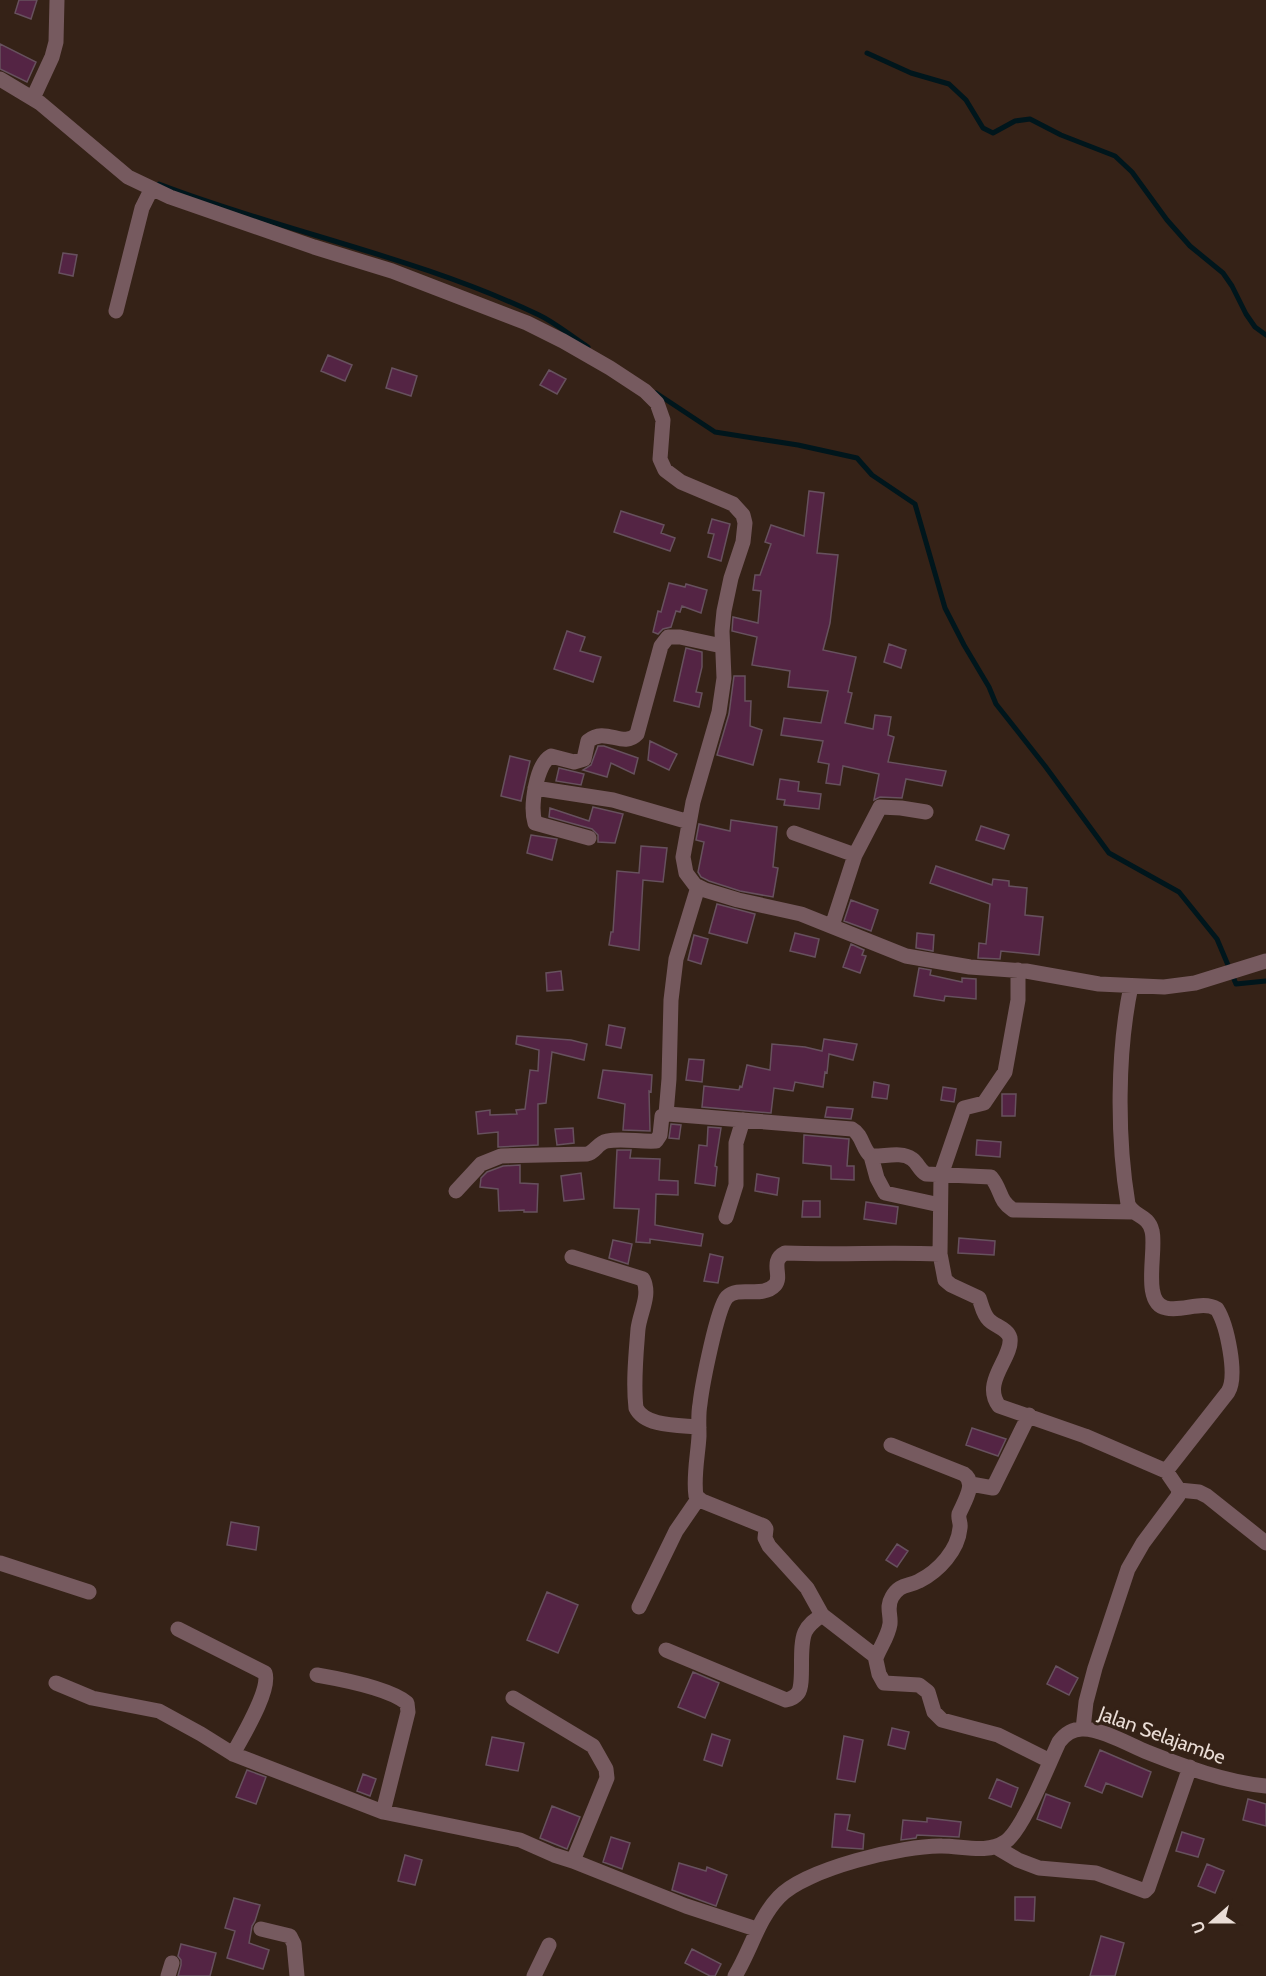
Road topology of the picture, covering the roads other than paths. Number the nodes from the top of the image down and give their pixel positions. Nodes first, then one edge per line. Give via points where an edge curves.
1 (57, 0) edge
2 (0, 79) edge
3 (33, 98) junction
4 (151, 190) junction
5 (116, 311) dead end
6 (722, 646) junction
7 (535, 788) junction
8 (926, 812) dead end
9 (689, 822) junction
10 (794, 833) dead end
11 (589, 838) dead end
12 (855, 855) junction
13 (698, 887) junction
14 (832, 926) junction
15 (1266, 961) edge
16 (1018, 970) junction
17 (1131, 986) junction
18 (666, 1114) junction
19 (743, 1120) junction
20 (871, 1155) junction
21 (941, 1175) junction
22 (456, 1191) dead end
23 (940, 1205) junction
24 (1133, 1212) junction
25 (726, 1217) dead end
26 (940, 1254) junction
27 (572, 1257) dead end
28 (1029, 1415) junction
29 (699, 1427) junction
30 (891, 1445) dead end
31 (1166, 1471) junction
32 (971, 1484) junction
33 (1179, 1490) junction
34 (698, 1499) junction
35 (1266, 1543) edge
36 (0, 1563) edge
37 (89, 1592) dead end
38 (639, 1607) dead end
39 (822, 1615) junction
40 (178, 1629) dead end
41 (666, 1650) dead end
42 (876, 1658) junction
43 (317, 1675) dead end
44 (56, 1683) dead end
45 (513, 1698) dead end
46 (1083, 1729) junction
47 (233, 1754) junction
48 (1050, 1761) junction
49 (1190, 1767) junction
50 (1266, 1786) edge
51 (383, 1812) junction
52 (996, 1847) junction
53 (573, 1861) junction
54 (261, 1929) dead end
55 (756, 1929) junction
56 (549, 1945) dead end
57 (297, 1976) edge
58 (534, 1976) edge
59 (735, 1976) edge

1 - 3 street via 56,42
2 - 3 street
3 - 4 street via 128,177
4 - 5 street via 142,208
4 - 6 street via 512,316 580,350 645,391 662,414 660,459 665,470 681,482 733,504 743,515 743,542 730,578
6 - 7 street via 674,636 663,640 634,738 596,736 588,741 584,759 579,761 549,756
6 - 9 street via 724,678 720,705
7 - 9 street via 613,800
7 - 11 street via 535,823
8 - 12 street via 880,807
9 - 13 street via 684,867
10 - 12 street
12 - 14 street
13 - 14 street
13 - 18 street via 676,959
14 - 16 street via 920,959
15 - 17 street via 1195,983
16 - 17 street
16 - 21 street via 1018,1000 1005,1072 984,1103 964,1108
17 - 24 street via 1121,1118 1128,1200
18 - 19 street
18 - 22 street via 662,1116 656,1141 608,1140 590,1154 501,1156 481,1164
19 - 20 street via 852,1129
19 - 25 street via 736,1143 736,1185
20 - 21 street via 906,1156 926,1174
20 - 23 street via 885,1193
21 - 23 street
21 - 24 street via 991,1177 1002,1201 1013,1210
23 - 26 street
24 - 31 street via 1147,1220 1152,1232 1155,1302 1171,1309 1205,1305 1217,1309 1225,1329 1233,1377 1228,1392
26 - 28 street via 945,1280 979,1298 987,1319 1009,1336 994,1384 996,1401 999,1406
26 - 29 street via 780,1256 774,1286 759,1292 735,1293 724,1301 700,1405
27 - 29 street via 643,1279 646,1287 638,1326 636,1408 653,1421
28 - 31 street
28 - 32 street via 993,1488
29 - 34 street via 695,1490
30 - 32 street via 964,1474
31 - 33 street
32 - 42 street via 959,1514 961,1525 955,1547 935,1570 898,1589 892,1597 888,1604 890,1623
33 - 35 street via 1207,1496
33 - 46 street via 1128,1569 1095,1668
34 - 38 street via 676,1531
34 - 39 street via 764,1526 769,1546 807,1588
36 - 37 street
39 - 41 street via 804,1634 800,1689 786,1700
39 - 42 street
40 - 47 street via 267,1676 264,1691
42 - 48 street via 884,1683 919,1685 928,1692 934,1712 942,1720 998,1735
43 - 51 street via 396,1695 407,1703
44 - 47 street via 92,1698 159,1711
45 - 53 street via 593,1746 606,1768 607,1778
46 - 48 street, Jalan Selajambe via 1066,1734
46 - 49 street, Jalan Selajambe
47 - 51 street
48 - 52 street, Jalan Selajambe via 1018,1828
49 - 50 street, Jalan Selajambe via 1234,1782
49 - 52 street via 1145,1891 1096,1873 1040,1868
51 - 53 street via 520,1840
52 - 55 street via 918,1848 824,1872 784,1892
53 - 55 street
54 - 57 street via 290,1936
55 - 59 street
56 - 58 street

